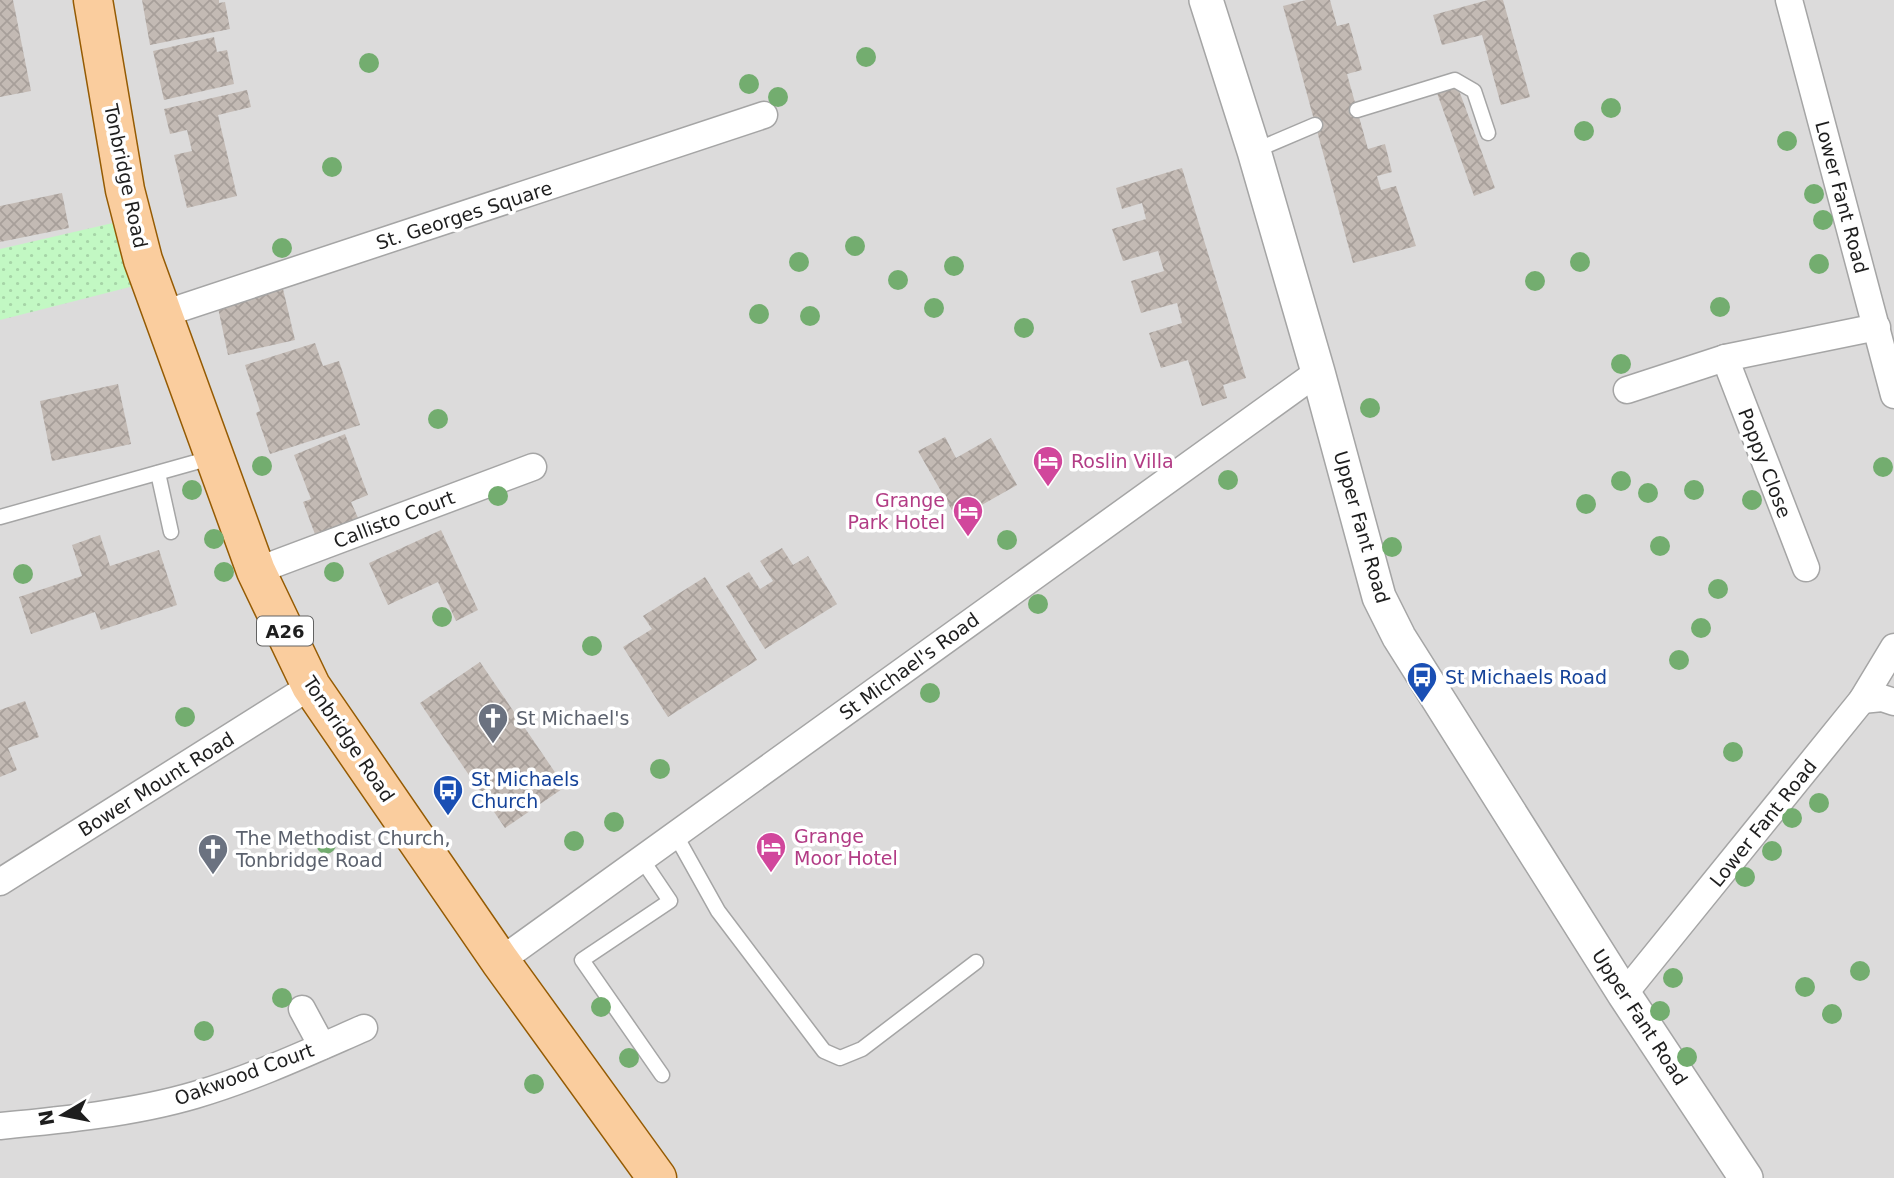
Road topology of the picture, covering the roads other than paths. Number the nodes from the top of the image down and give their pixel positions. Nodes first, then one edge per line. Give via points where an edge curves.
1 (93, 0) edge
2 (1206, 0) edge
3 (1789, 0) edge
4 (1357, 110) dead end
5 (764, 115) dead end
6 (1315, 125) dead end
7 (1488, 133) dead end
8 (1254, 151) junction
9 (163, 314) junction
10 (1877, 327) junction
11 (1725, 358) junction
12 (1318, 372) junction
13 (1626, 390) dead end
14 (1894, 395) edge
15 (215, 457) junction
16 (533, 467) dead end
17 (158, 473) junction
18 (0, 517) edge
19 (172, 532) dead end
20 (1806, 568) dead end
21 (256, 572) junction
22 (1894, 647) edge
23 (311, 686) junction
24 (1863, 700) junction
25 (1894, 702) edge
26 (675, 835) junction
27 (641, 858) junction
28 (0, 882) edge
29 (499, 961) junction
30 (976, 961) dead end
31 (1625, 995) junction
32 (302, 1009) dead end
33 (364, 1028) dead end
34 (322, 1046) junction
35 (662, 1075) dead end
36 (0, 1126) edge
37 (657, 1178) edge
38 (1746, 1178) edge

1 - 9 main road, Tonbridge Road / A26 via 125,190
2 - 8 street, Upper Fant Road
3 - 10 street, Lower Fant Road
4 - 7 lane via 1455,80 1474,91
5 - 9 street, St. Georges Square
6 - 8 lane
8 - 12 street, Upper Fant Road
9 - 15 main road, Tonbridge Road / A26
10 - 11 street
10 - 14 street, Lower Fant Road
11 - 13 street
11 - 20 street, Poppy Close
12 - 26 street, St Michael's Road
12 - 31 street, Upper Fant Road via 1379,597 1399,637
15 - 17 lane
15 - 21 main road, Tonbridge Road / A26
16 - 21 street, Callisto Court
17 - 18 lane
17 - 19 lane
21 - 23 main road, Tonbridge Road / A26
22 - 24 street, Lower Fant Road
23 - 28 street, Bower Mount Road
23 - 29 main road, Tonbridge Road / A26
24 - 25 street
24 - 31 street, Lower Fant Road
26 - 27 street, St Michael's Road
26 - 30 lane via 718,911 824,1051 840,1058 862,1049
27 - 29 street, St Michael's Road
27 - 35 lane via 670,901 582,960
29 - 37 main road, Tonbridge Road / A26
31 - 38 street, Upper Fant Road
32 - 34 street, Oakwood Court
33 - 34 street, Oakwood Court
34 - 36 street, Oakwood Court via 195,1096

